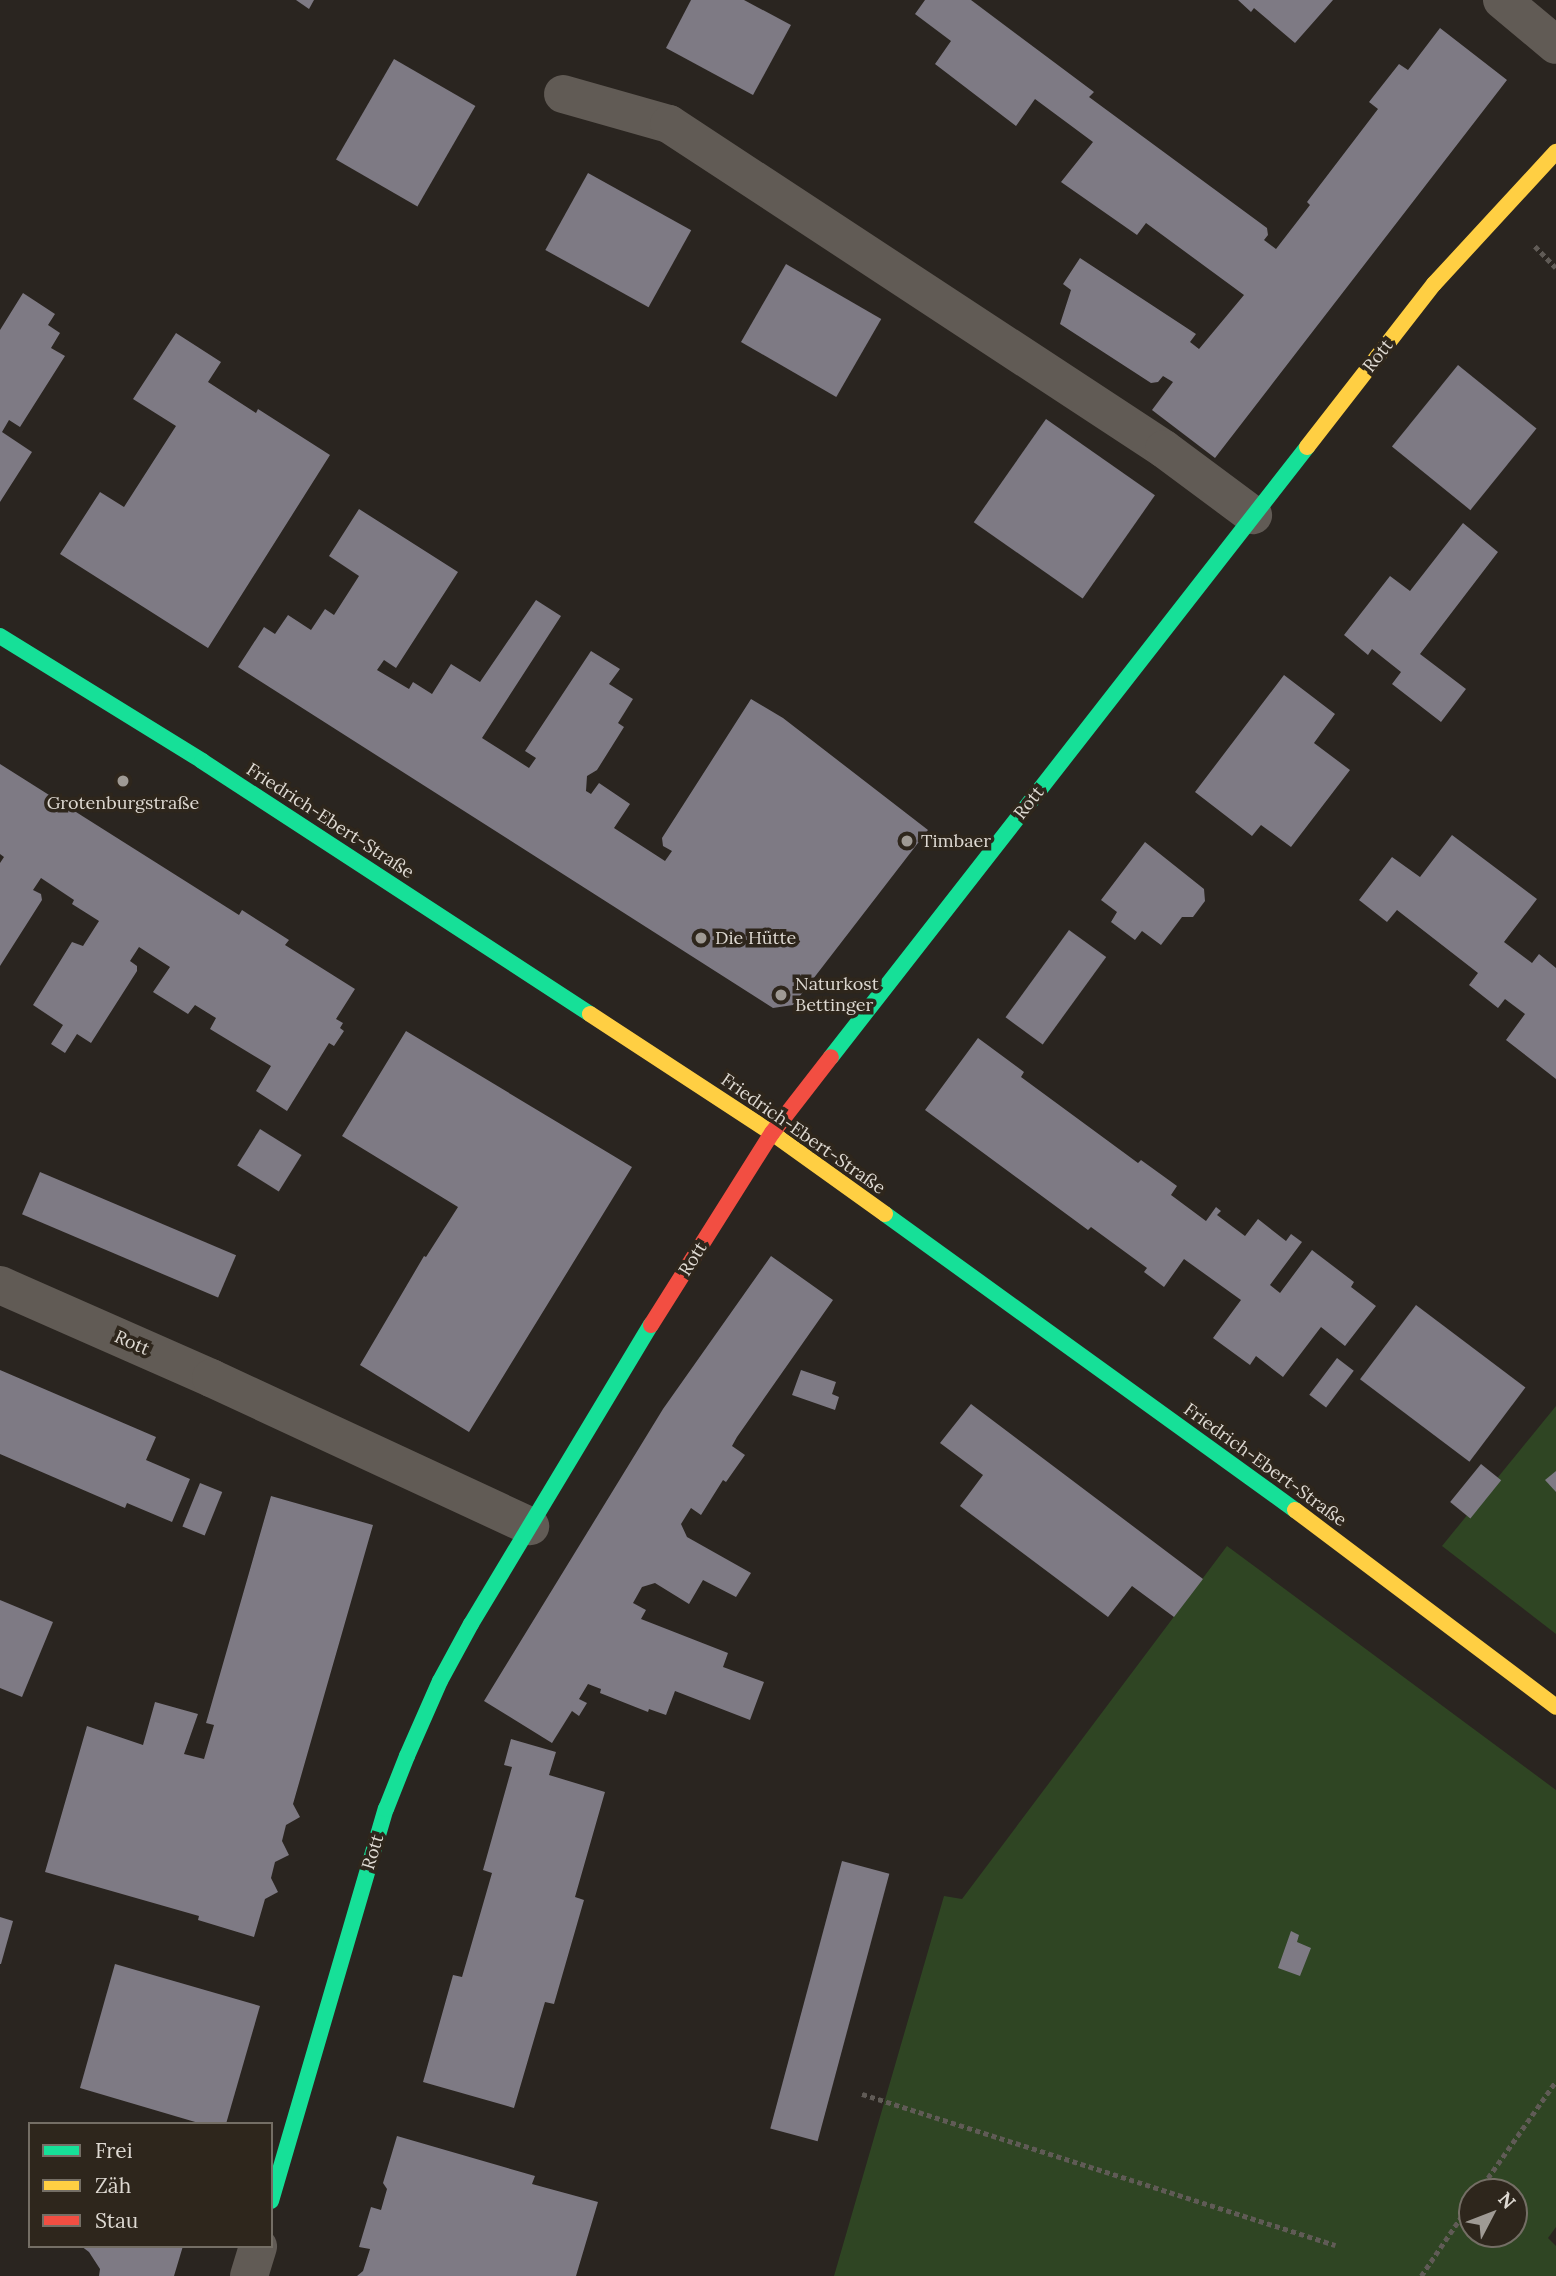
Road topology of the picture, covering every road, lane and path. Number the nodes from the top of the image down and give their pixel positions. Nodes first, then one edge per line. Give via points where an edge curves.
1 (1502, 0) edge
2 (1556, 45) edge
3 (564, 94) dead end
4 (1556, 152) edge
5 (1252, 515) junction
6 (0, 636) edge
7 (772, 1133) junction
8 (0, 1285) edge
9 (530, 1526) junction
10 (1556, 1707) edge
11 (1556, 2081) edge
12 (862, 2094) dead end
13 (1488, 2178) edge
14 (273, 2194) edge
15 (1458, 2222) edge
16 (1335, 2245) dead end
17 (257, 2248) edge
18 (249, 2276) edge
19 (1421, 2276) edge

1 - 2 street
3 - 5 street via 668,124 1164,449
4 - 5 street, Rott via 1434,284
5 - 7 street, Rott
6 - 7 street, Friedrich-Ebert-Straße via 202,761
7 - 9 street, Rott
7 - 10 street, Friedrich-Ebert-Straße via 1239,1468
8 - 9 street, Rott
9 - 14 street, Rott via 440,1681 386,1809
11 - 13 path
12 - 16 path
15 - 19 path
17 - 18 street

